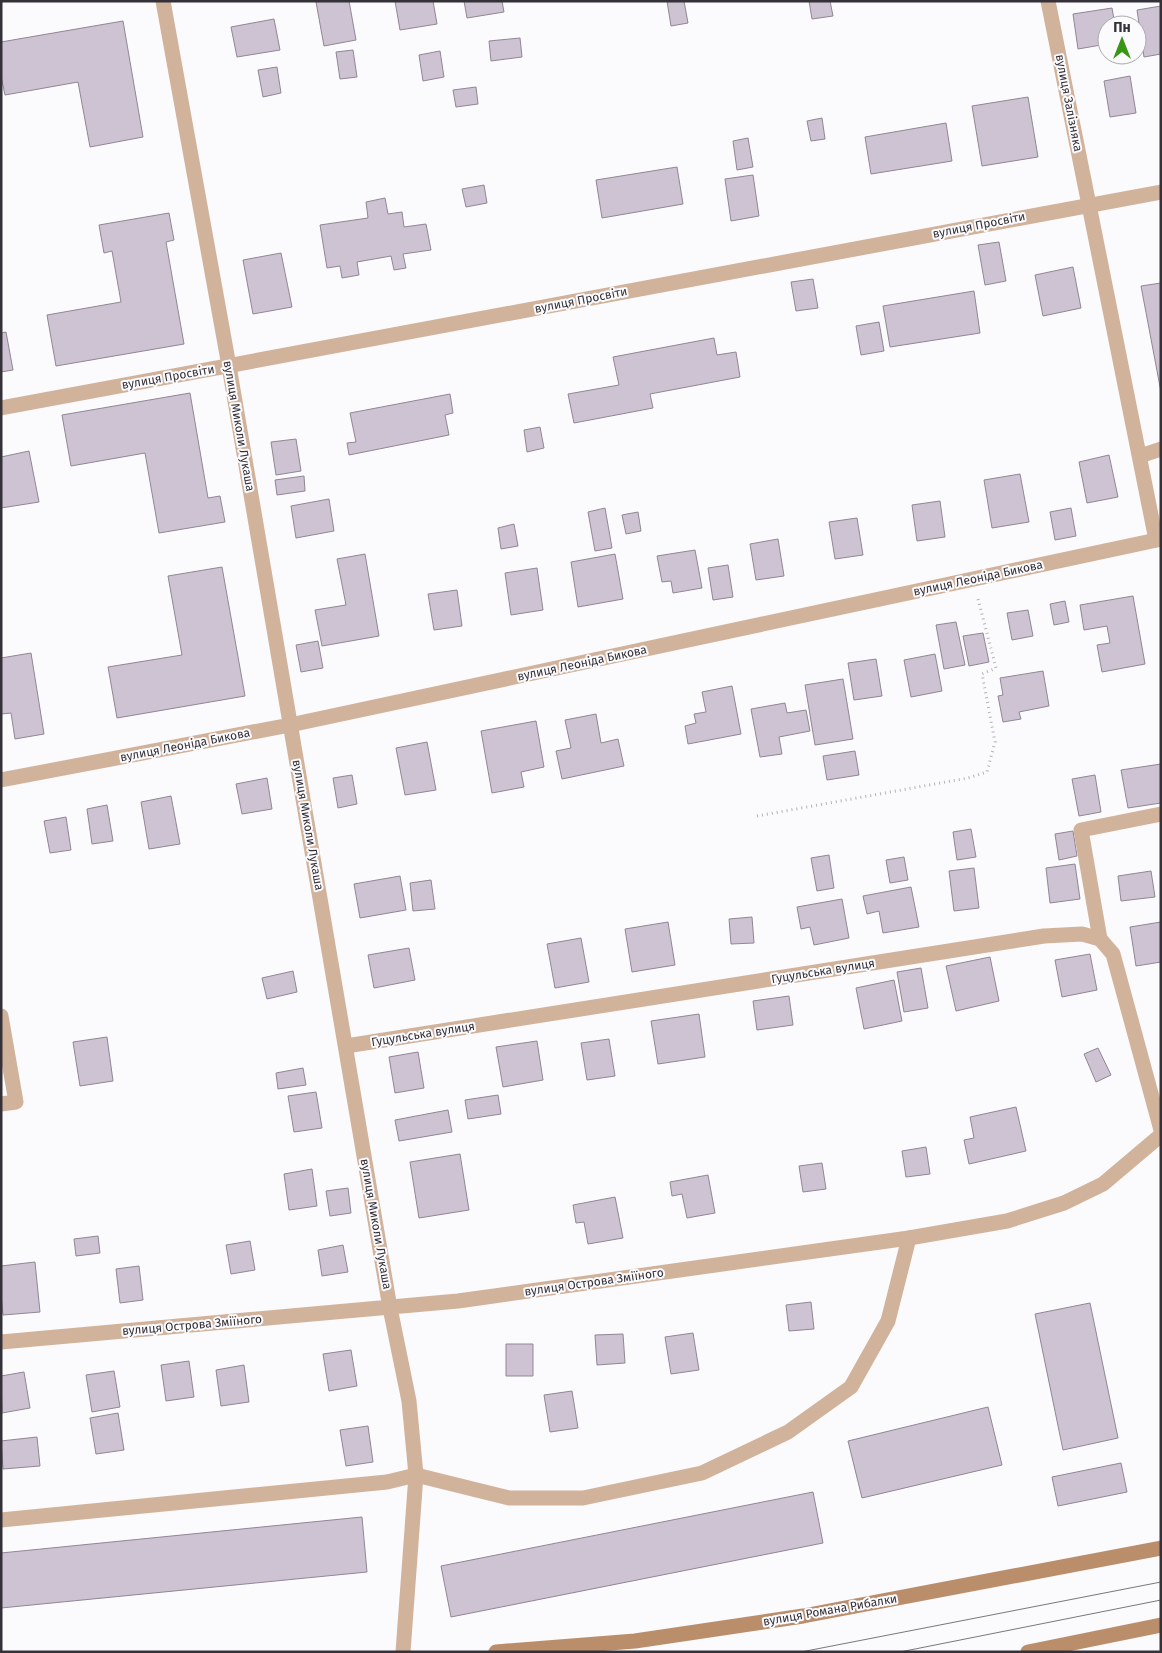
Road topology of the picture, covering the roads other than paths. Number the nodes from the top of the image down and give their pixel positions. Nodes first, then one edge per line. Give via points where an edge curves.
1 (163, 1) edge
2 (1048, 1) edge
3 (1161, 192) edge
4 (1089, 205) junction
5 (229, 366) junction
6 (1, 408) edge
7 (1161, 449) edge
8 (1140, 456) junction
9 (1158, 539) edge
10 (290, 725) junction
11 (1, 780) edge
12 (1161, 814) edge
13 (1100, 939) junction
14 (1, 1016) edge
15 (346, 1046) junction
16 (1, 1104) edge
17 (1161, 1130) edge
18 (1161, 1135) edge
19 (909, 1238) junction
20 (390, 1308) junction
21 (1, 1342) edge
22 (416, 1475) junction
23 (1, 1520) edge
24 (1161, 1548) edge
25 (1161, 1625) edge
26 (403, 1652) edge
27 (496, 1652) edge
28 (1028, 1652) edge

1 - 5 street, вулиця Миколи Лукаша
2 - 4 street, вулиця Залізняка
3 - 4 street, вулиця Просвіти
4 - 5 street, вулиця Просвіти
4 - 8 street, вулиця Залізняка
5 - 6 street, вулиця Просвіти
5 - 10 street, вулиця Миколи Лукаша
7 - 8 street
8 - 9 street, вулиця Залізняка
9 - 10 street, вулиця Леоніда Бикова
10 - 11 street, вулиця Леоніда Бикова
10 - 15 street, вулиця Миколи Лукаша
12 - 13 street via 1080,830
13 - 15 street, Гуцульська вулиця via 1082,934 1044,936
13 - 17 street via 1113,954
14 - 16 street via 16,1102
15 - 20 street, вулиця Миколи Лукаша
18 - 19 street, вулиця Острова Зміїного via 1103,1184 1064,1204 1008,1221
19 - 20 street, вулиця Острова Зміїного
19 - 22 street via 888,1321 851,1387 788,1432 702,1473 583,1498 509,1498
20 - 21 street, вулиця Острова Зміїного
20 - 22 street, вулиця Миколи Лукаша via 409,1401
22 - 23 street via 388,1482
22 - 26 street, вулиця Миколи Лукаша
24 - 27 main road, вулиця Романа Рибалки via 803,1616 635,1641
25 - 28 main road

